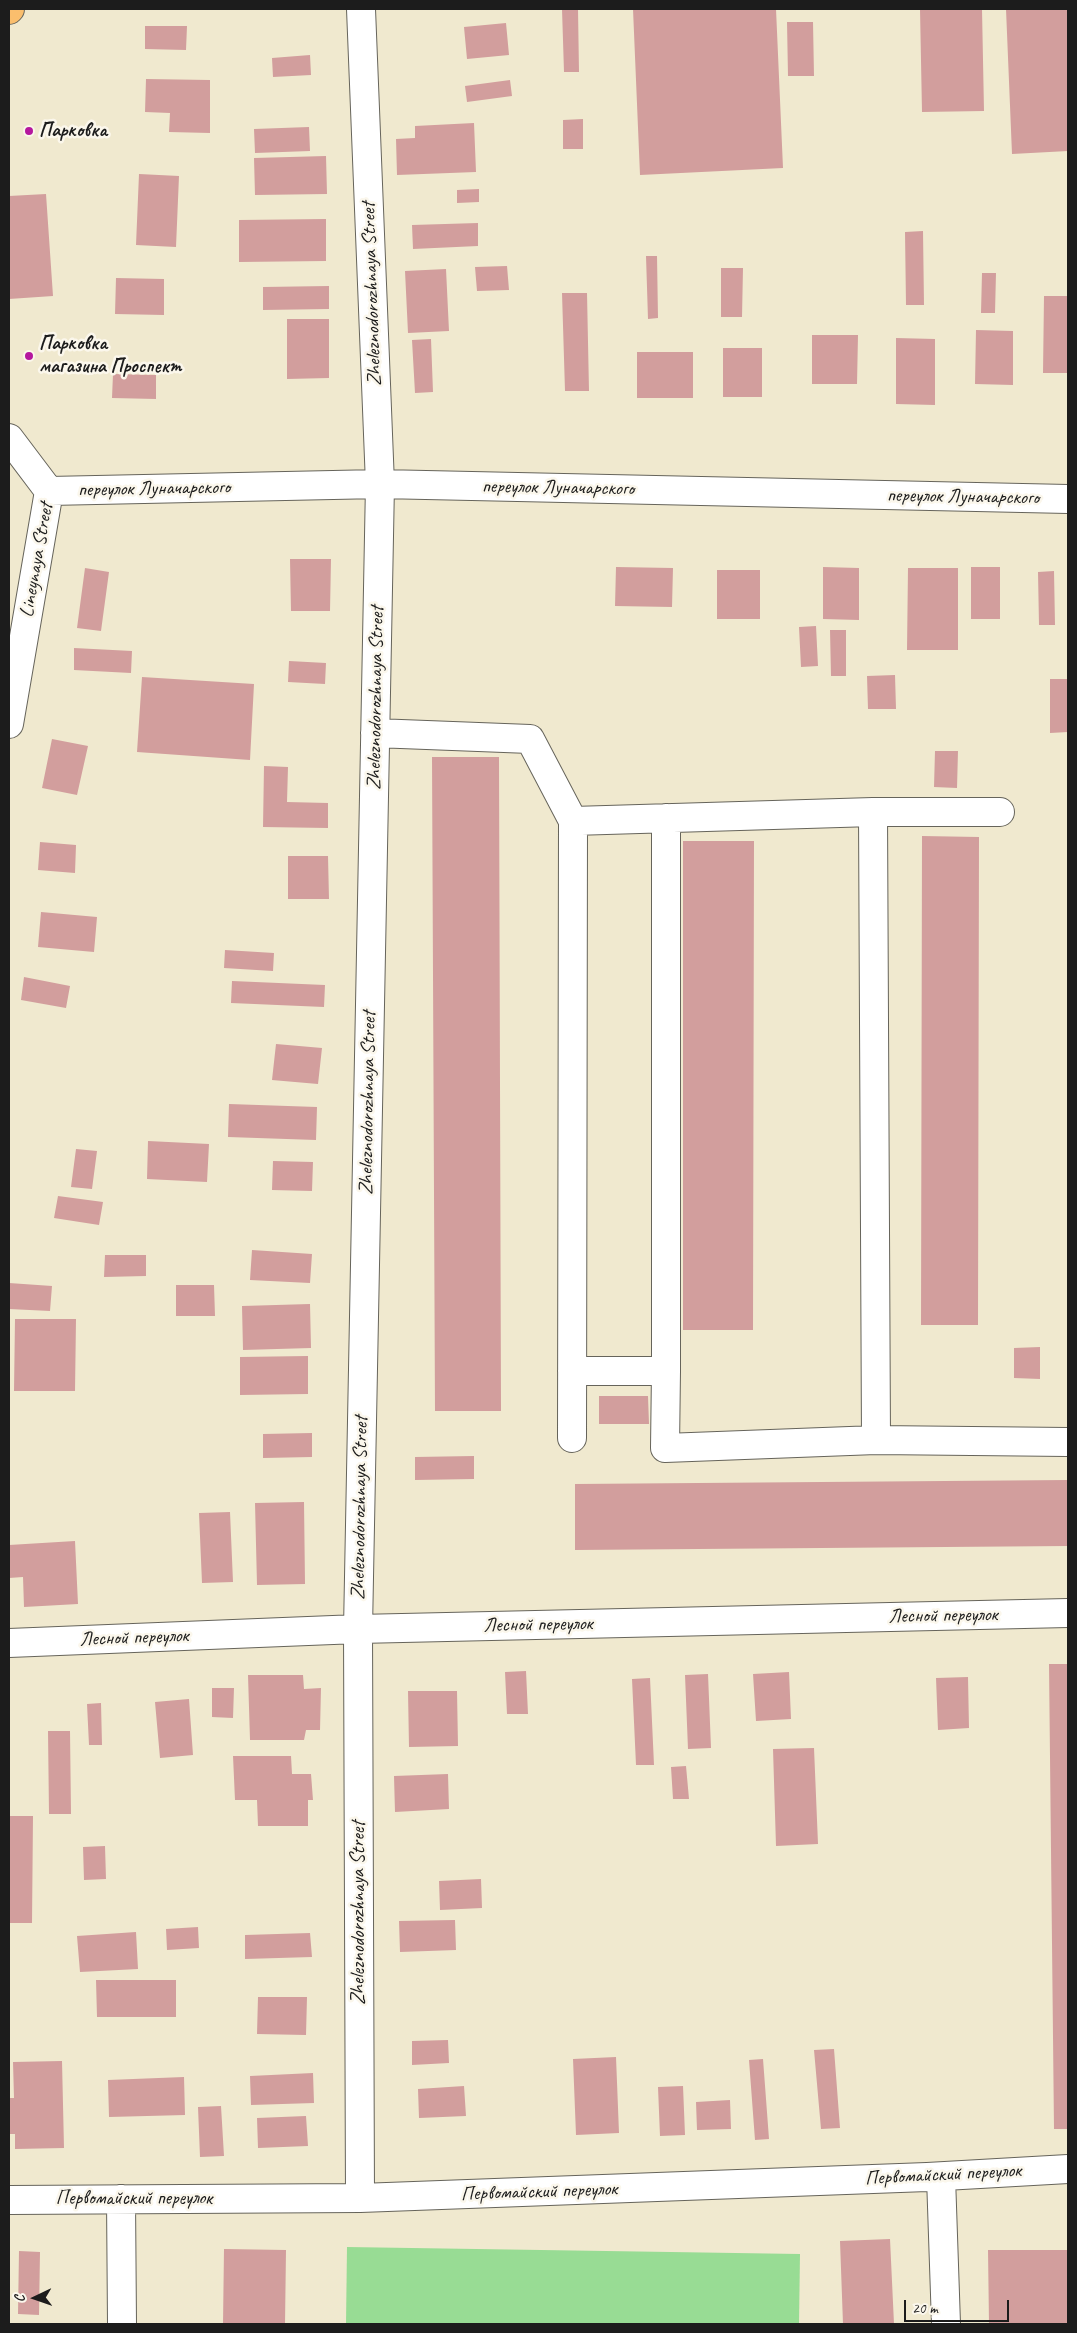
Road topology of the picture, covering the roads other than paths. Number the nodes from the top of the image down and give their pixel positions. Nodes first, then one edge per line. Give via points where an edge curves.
1 (361, 9) edge
2 (9, 438) edge
3 (380, 484) junction
4 (49, 491) junction
5 (1068, 499) edge
6 (9, 724) edge
7 (375, 733) junction
8 (873, 812) junction
9 (1000, 812) dead end
10 (666, 818) junction
11 (573, 821) junction
12 (572, 1371) junction
13 (666, 1371) junction
14 (572, 1438) dead end
15 (876, 1440) junction
16 (1068, 1442) edge
17 (1068, 1613) edge
18 (358, 1629) junction
19 (9, 1643) edge
20 (1068, 2169) edge
21 (941, 2176) junction
22 (360, 2198) junction
23 (121, 2199) junction
24 (9, 2200) edge
25 (122, 2324) edge
26 (946, 2324) edge

1 - 3 street, Zheleznodorozhnaya Street
2 - 4 street, Lineynaya Street
3 - 4 street, переулок Луначарского
3 - 5 street, переулок Луначарского
3 - 7 street, Zheleznodorozhnaya Street
4 - 6 street, Lineynaya Street
7 - 11 street via 530,739
7 - 18 street, Zheleznodorozhnaya Street
8 - 9 street
8 - 10 street
8 - 15 street
10 - 11 street
10 - 13 street
11 - 12 street
12 - 13 street
12 - 14 street
13 - 15 street via 665,1448
15 - 16 street
17 - 18 street, Лесной переулок
18 - 19 street, Лесной переулок
18 - 22 street, Zheleznodorozhnaya Street
20 - 21 street, Первомайский переулок
21 - 22 street, Первомайский переулок
21 - 26 street
22 - 23 street, Первомайский переулок
23 - 24 street, Первомайский переулок
23 - 25 street

